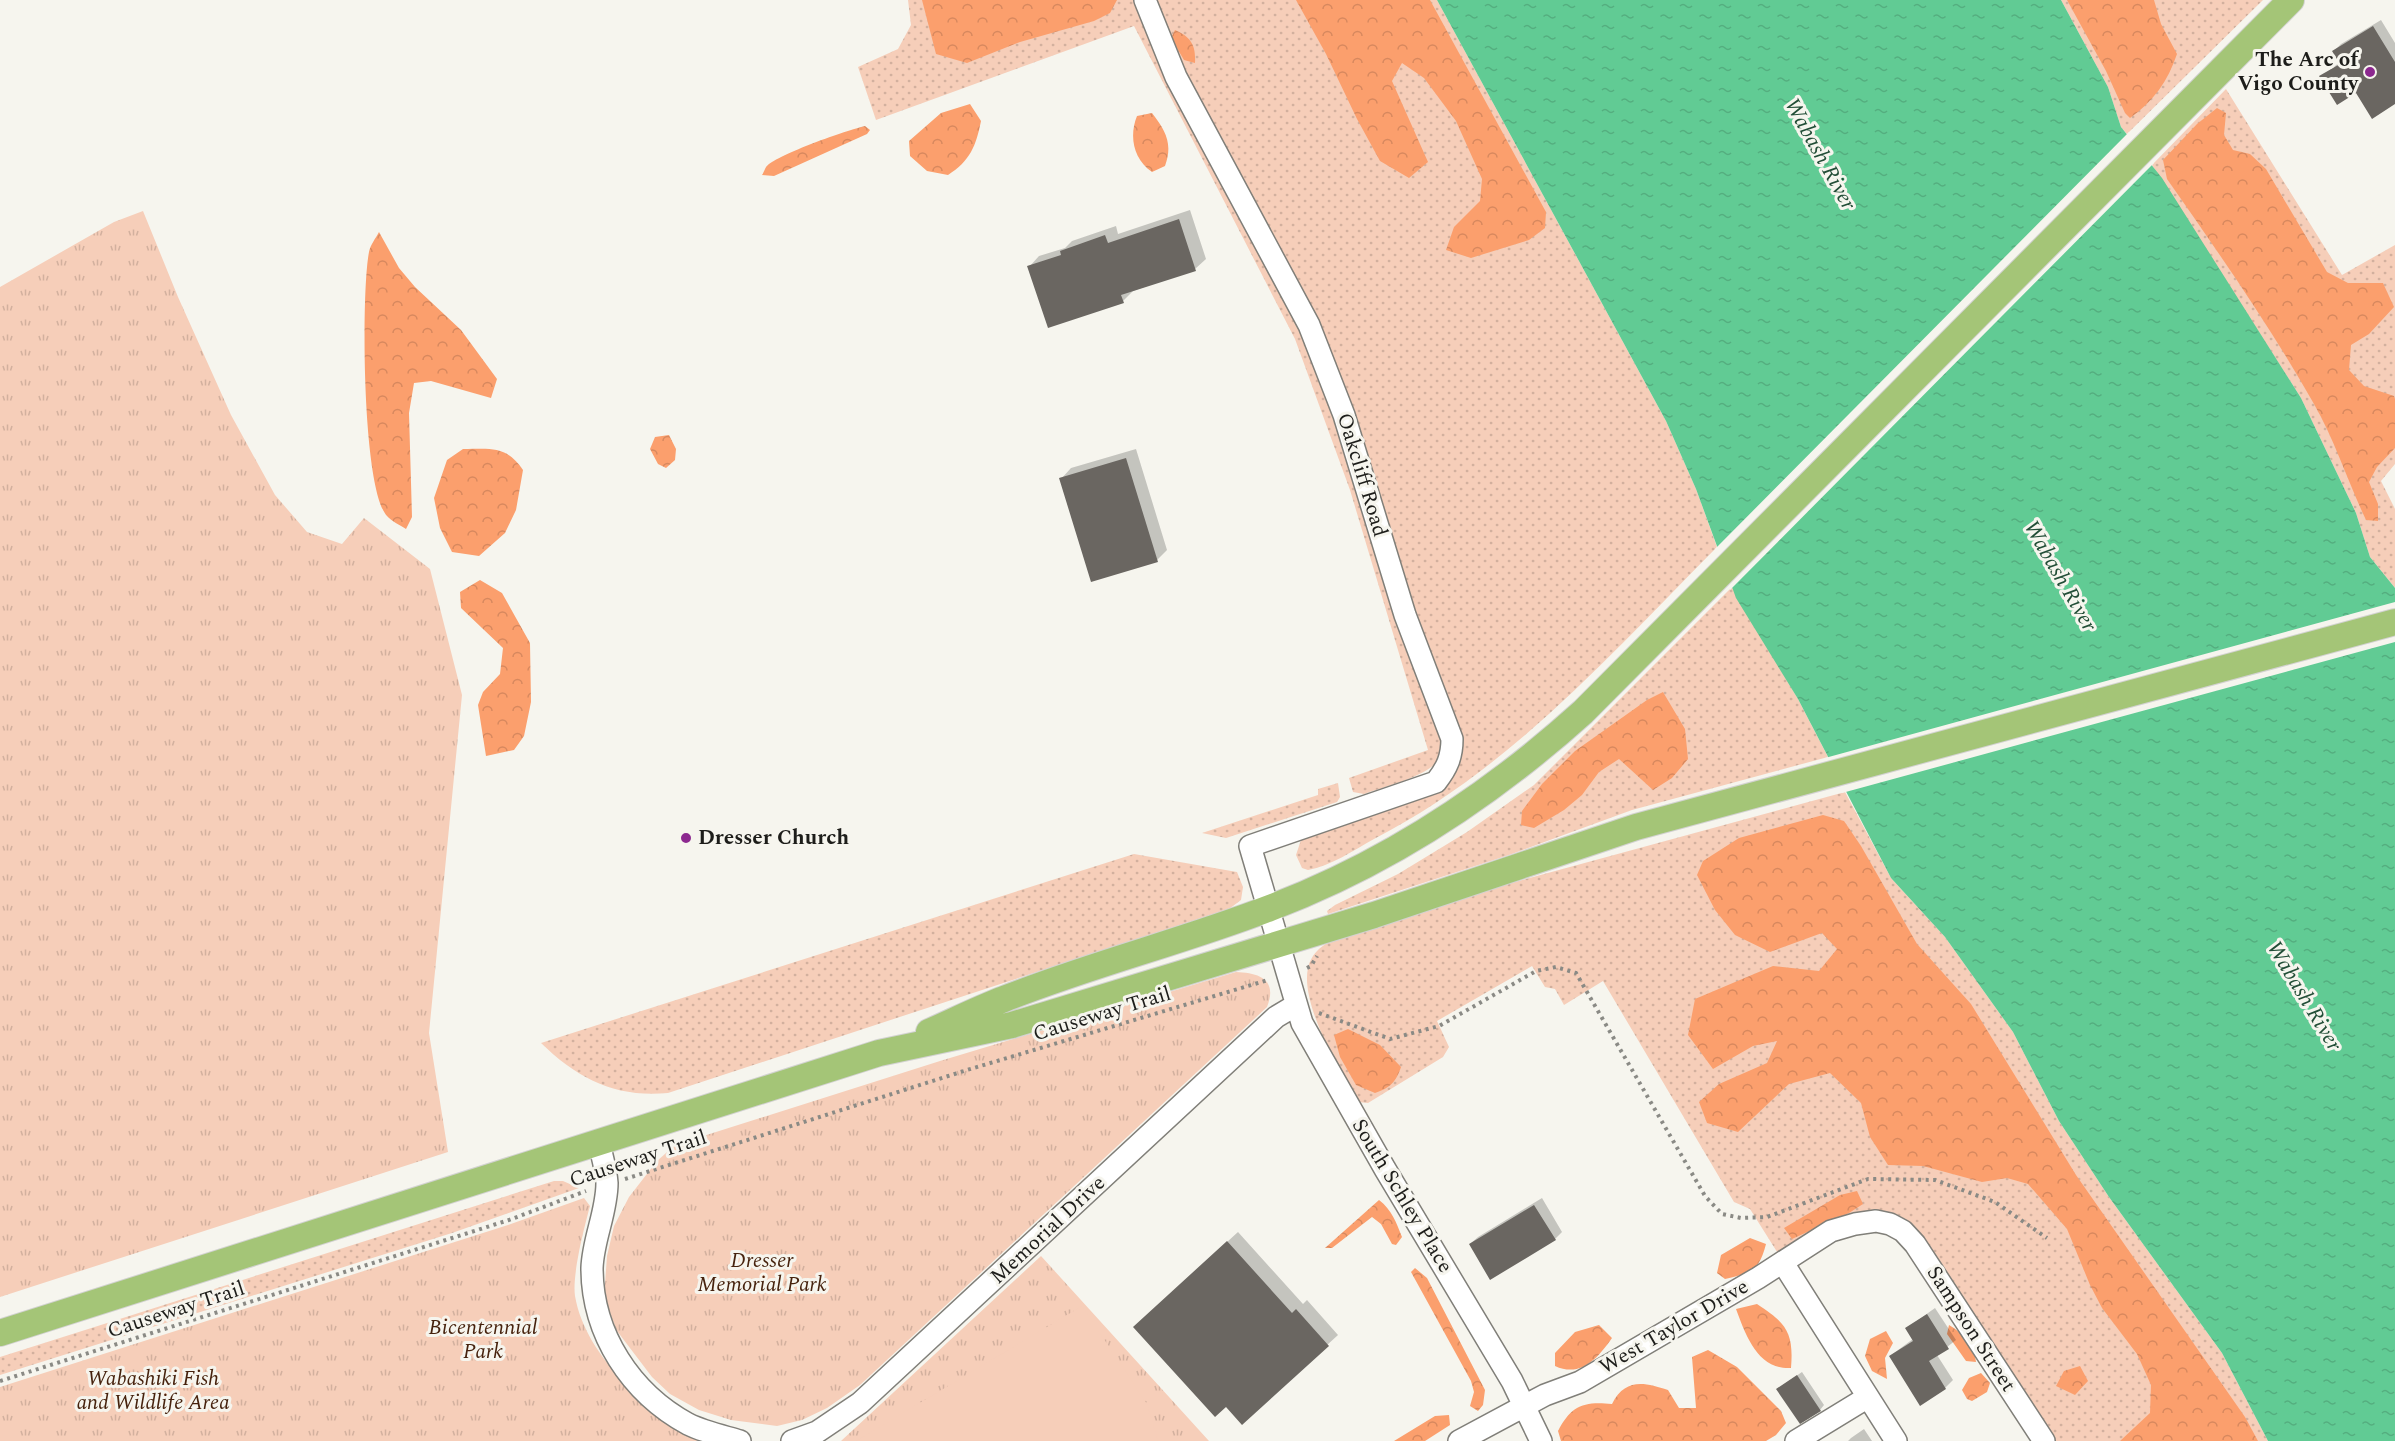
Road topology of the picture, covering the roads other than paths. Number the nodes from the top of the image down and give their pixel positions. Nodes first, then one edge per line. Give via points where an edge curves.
1 (1145, 0) edge
2 (2291, 0) edge
3 (2395, 622) edge
4 (1250, 846) joint
5 (1270, 908) junction
6 (1280, 945) junction
7 (1296, 1005) junction
8 (879, 1053) junction
9 (598, 1143) junction
10 (1890, 1224) joint
11 (1783, 1263) junction
12 (0, 1333) edge
13 (1868, 1397) junction
14 (1523, 1407) junction
15 (740, 1441) edge
16 (792, 1441) edge
17 (1459, 1441) edge
18 (1542, 1441) edge
19 (1796, 1441) edge
20 (1896, 1441) edge
21 (2044, 1441) edge

1 - 4 street, Oakcliff Road via 1176,77 1309,325 1344,415 1404,615 1452,739 1446,770 1436,782
2 - 5 main road via 1583,712 1524,763 1451,815 1364,866
3 - 6 main road via 1636,827
4 - 5 street, South Schley Place
5 - 6 street, South Schley Place
5 - 8 main road via 1004,999
6 - 7 street, South Schley Place
6 - 8 main road via 1012,1025
7 - 14 street, South Schley Place via 1322,1060 1512,1381
7 - 16 street, Memorial Drive via 1276,1017 860,1403 817,1432
8 - 9 main road
9 - 12 main road
9 - 15 street via 607,1184 592,1269 601,1327 612,1351 626,1372 665,1409 690,1425
10 - 11 street, West Taylor Drive via 1876,1221 1831,1232
10 - 21 street, Sampson Street via 1915,1244
11 - 13 street
11 - 14 street, West Taylor Drive via 1580,1382
13 - 19 street
13 - 20 street
14 - 17 street, West Taylor Drive
14 - 18 street, South Schley Place

